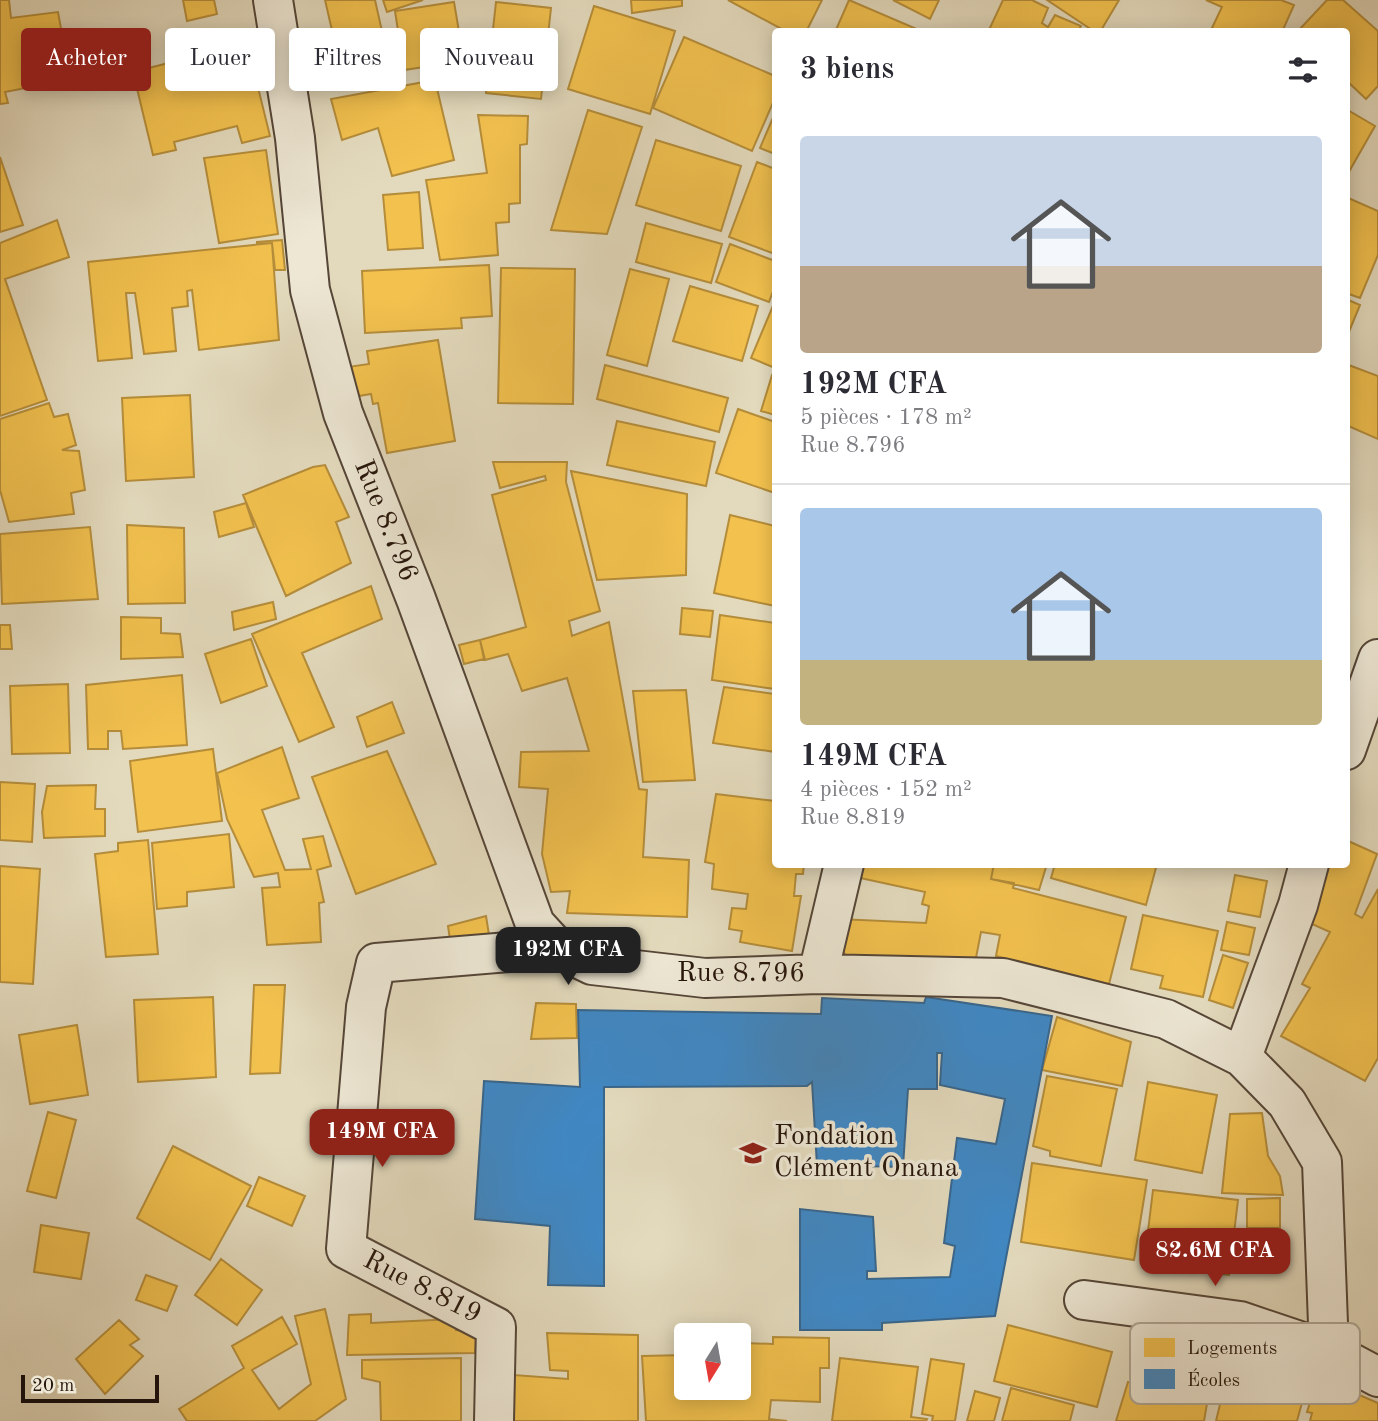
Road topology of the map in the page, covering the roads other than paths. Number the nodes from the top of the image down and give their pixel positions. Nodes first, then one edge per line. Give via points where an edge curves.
1 (273, 0) edge
2 (1378, 659) edge
3 (1350, 739) edge
4 (843, 868) edge
5 (1308, 868) edge
6 (557, 948) junction
7 (818, 974) junction
8 (1242, 1057) junction
9 (1084, 1300) dead end
10 (1246, 1323) edge
11 (1328, 1323) edge
12 (1360, 1367) edge
13 (1378, 1377) edge
14 (494, 1421) edge

1 - 6 street, Rue 8.796 via 295,138 310,290 342,413 416,599 535,924
2 - 3 street
4 - 7 street
5 - 8 street
6 - 7 street, Rue 8.796 via 592,965 705,978
6 - 14 street, Rue 8.819 via 376,963 366,1007 346,1249 496,1327
7 - 8 street, Rue 8.796 via 1003,978 1166,1019
8 - 11 street, Rue 8.796 via 1287,1103 1322,1162
9 - 10 street
12 - 13 street

